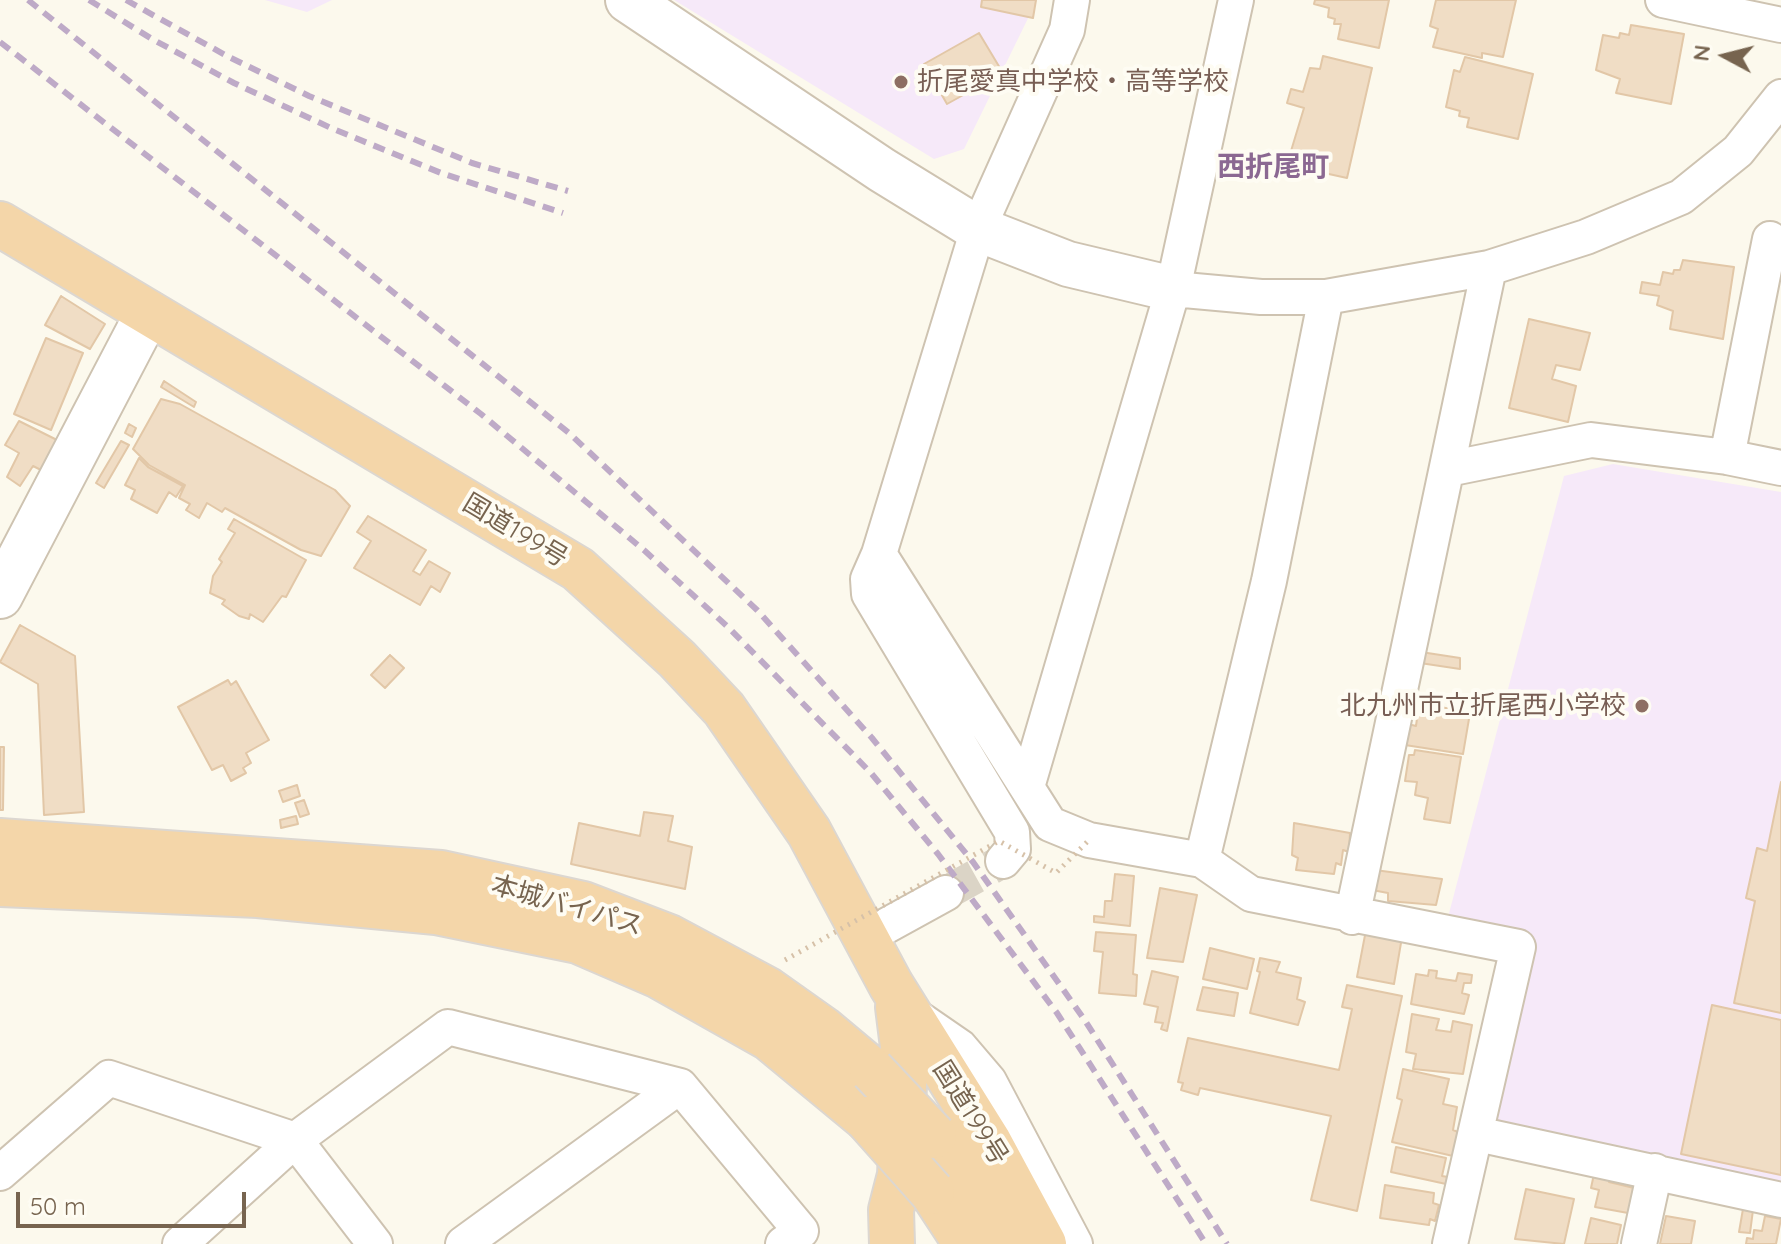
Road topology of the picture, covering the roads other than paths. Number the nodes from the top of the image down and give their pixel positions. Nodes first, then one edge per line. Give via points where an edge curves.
1 (628, 0) edge
2 (1072, 0) edge
3 (1236, 0) edge
4 (1663, 0) edge
5 (1781, 25) edge
6 (1781, 97) edge
7 (0, 224) edge
8 (978, 229) junction
9 (1770, 239) dead end
10 (1489, 268) junction
11 (1173, 289) junction
12 (1326, 297) junction
13 (148, 313) junction
14 (1727, 457) junction
15 (1781, 468) edge
16 (1448, 469) junction
17 (879, 554) junction
18 (0, 596) edge
19 (1027, 787) junction
20 (0, 841) edge
21 (1202, 860) junction
22 (1003, 861) dead end
23 (0, 884) edge
24 (946, 893) tunnel mouth
25 (1352, 917) junction
26 (866, 937) junction
27 (900, 998) junction
28 (680, 1086) junction
29 (1477, 1134) junction
30 (295, 1140) junction
31 (1655, 1171) junction
32 (0, 1173) edge
33 (916, 1183) junction
34 (1781, 1200) edge
35 (180, 1244) edge
36 (375, 1244) edge
37 (463, 1244) edge
38 (783, 1244) edge
39 (892, 1244) edge
40 (916, 1244) edge
41 (966, 1244) edge
42 (1010, 1244) edge
43 (1044, 1244) edge
44 (1075, 1244) edge
45 (1450, 1244) edge
46 (1639, 1244) edge

1 - 8 street
2 - 8 street via 1067,30
3 - 11 street
4 - 5 street
6 - 10 street via 1738,151 1681,197 1586,237
7 - 13 highway, 国道199号
8 - 11 street via 1068,264
8 - 17 street
9 - 14 street
10 - 12 street
10 - 16 street
11 - 12 street
11 - 19 street
12 - 21 street via 1269,581
13 - 18 street
13 - 26 highway, 国道199号 via 578,569 724,709 809,832
14 - 15 street
14 - 16 street via 1591,440
16 - 25 street
17 - 19 street
17 - 22 street via 868,579 869,594 1012,832 1013,849
19 - 21 street via 1050,824 1089,840
20 - 42 highway, 本城バイパス, bridge via 441,873 583,904 669,937 768,990 872,1070 972,1182
21 - 25 street via 1251,894
23 - 33 highway, 本城バイパス, bridge via 317,900 436,912 578,941 659,976 769,1038 867,1119
24 - 26 street
25 - 29 street via 1518,947
26 - 27 highway, 国道199号
27 - 33 highway, 国道199号
27 - 43 highway, 国道199号 via 1019,1193
27 - 44 street via 975,1062
28 - 30 street via 448,1027
28 - 37 street
28 - 38 street via 801,1231
29 - 31 street
29 - 45 street
30 - 32 street via 109,1078
30 - 35 street
30 - 36 street
31 - 34 street
31 - 46 street
33 - 39 highway, 国道199号 via 891,1210
33 - 40 highway
33 - 41 highway, 本城バイパス

